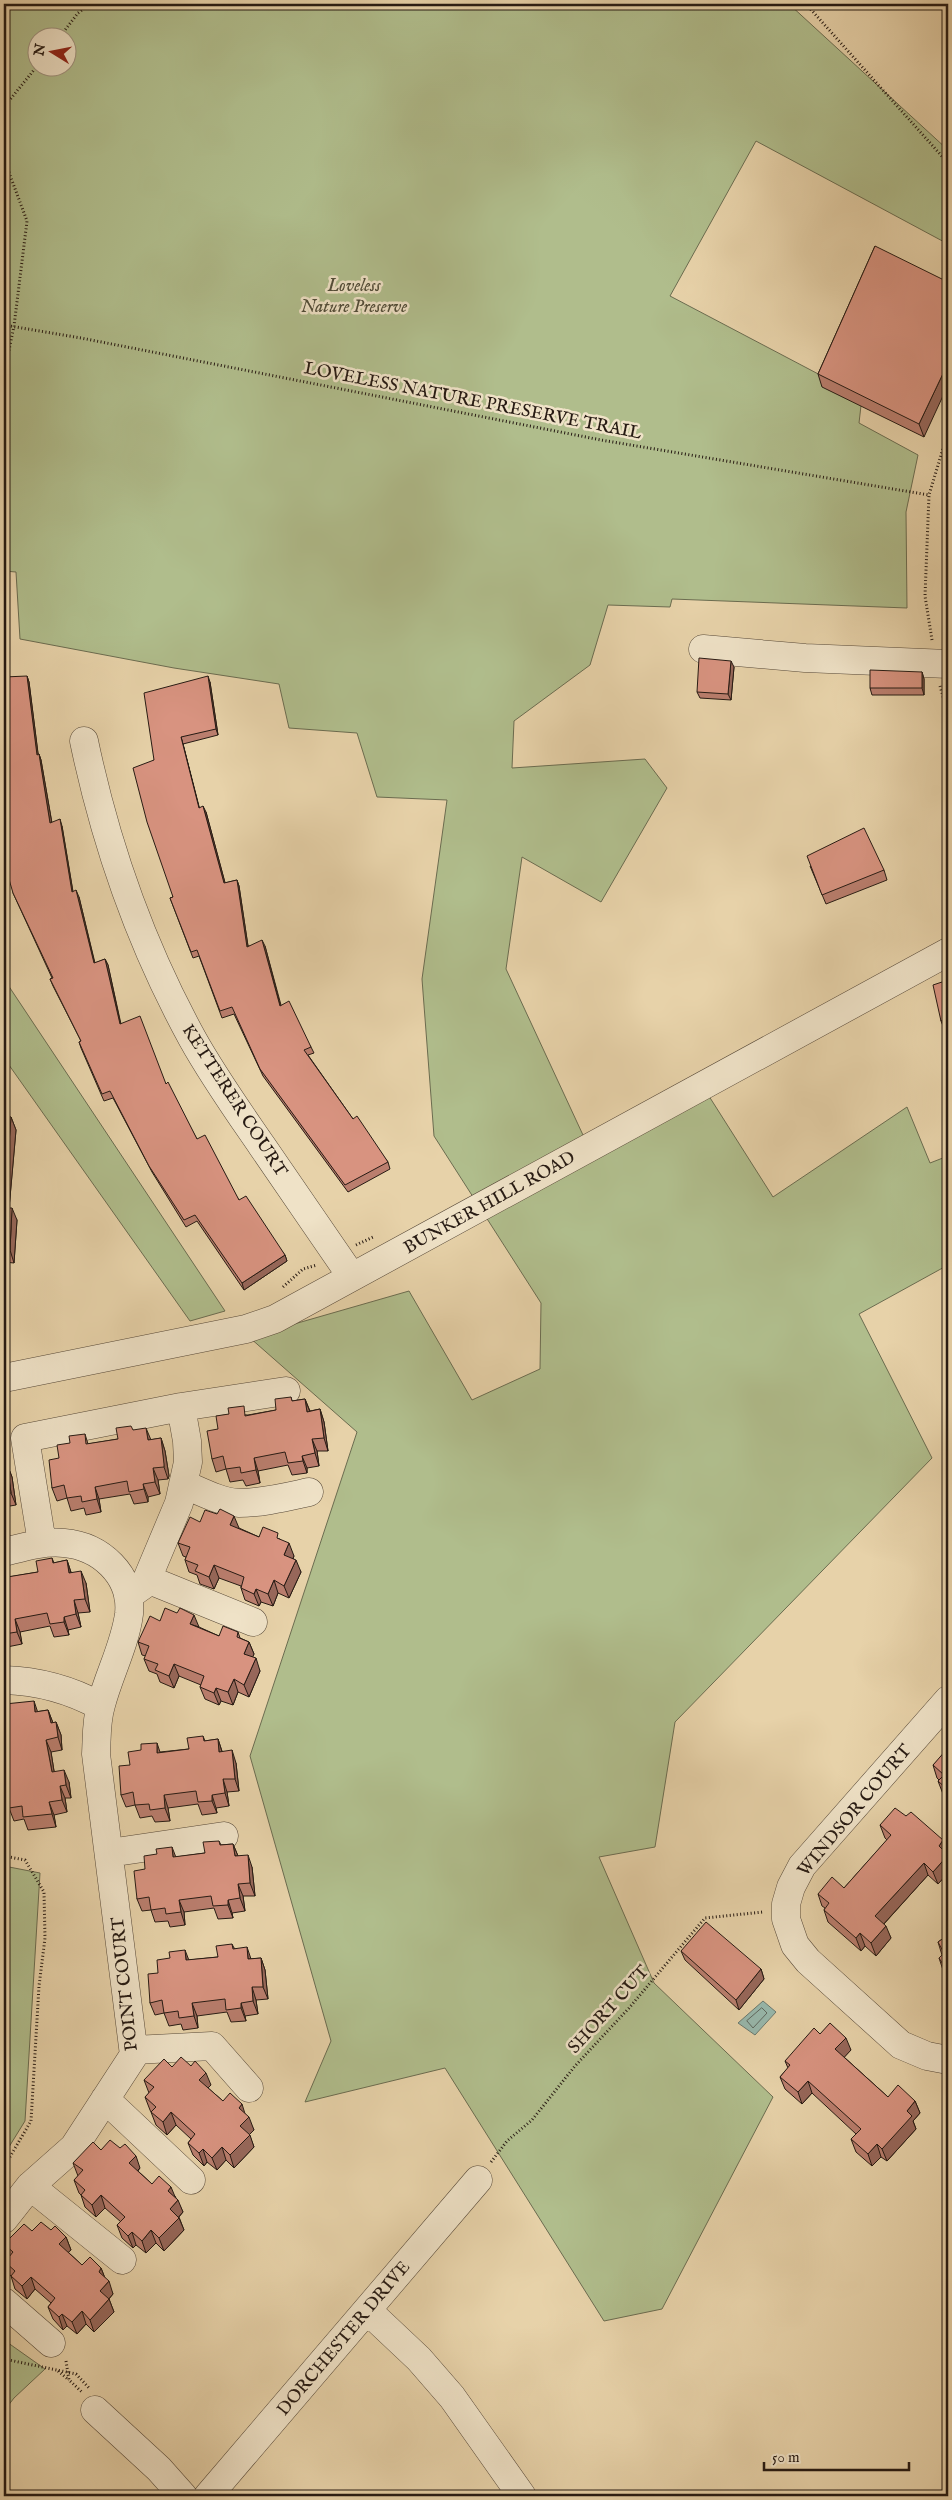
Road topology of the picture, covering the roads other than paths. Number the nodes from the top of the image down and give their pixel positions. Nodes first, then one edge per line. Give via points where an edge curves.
1 (703, 649) dead end
2 (942, 664) edge
3 (84, 741) dead end
4 (948, 952) edge
5 (352, 1277) junction
6 (4, 1378) edge
7 (286, 1391) dead end
8 (180, 1408) junction
9 (183, 1484) junction
10 (308, 1492) dead end
11 (42, 1543) junction
12 (4, 1552) edge
13 (138, 1588) junction
14 (253, 1622) dead end
15 (4, 1680) edge
16 (948, 1700) edge
17 (100, 1706) junction
18 (224, 1836) dead end
19 (109, 1854) junction
20 (134, 2050) junction
21 (948, 2060) edge
22 (249, 2088) dead end
23 (105, 2099) junction
24 (191, 2180) dead end
25 (478, 2180) road end
26 (30, 2186) junction
27 (4, 2219) edge
28 (122, 2260) dead end
29 (4, 2302) edge
30 (367, 2310) junction
31 (51, 2343) road end
32 (95, 2402) road end
33 (183, 2496) edge
34 (208, 2496) edge
35 (522, 2496) edge

1 - 2 street via 822,659
3 - 5 street, KETTERER COURT via 106,833 154,962 193,1040 229,1098
4 - 5 street, BUNKER HILL ROAD
5 - 6 street, BUNKER HILL ROAD via 275,1319 246,1329
7 - 8 street
8 - 9 street, POINT COURT via 188,1462
8 - 11 street via 25,1438
9 - 10 street via 237,1503
9 - 13 street, POINT COURT via 179,1503
11 - 12 street, POINT COURT
11 - 13 street, POINT COURT via 64,1543 85,1548 102,1556 115,1567 123,1580
13 - 14 street
13 - 17 street, POINT COURT
15 - 17 street via 59,1687
16 - 21 street, WINDSOR COURT via 802,1866 791,1887 786,1910 794,1944 808,1961 901,2045 927,2056
17 - 19 street, POINT COURT via 96,1754
18 - 19 street
19 - 20 street, POINT COURT
20 - 22 street via 212,2046
20 - 23 street, POINT COURT via 134,2055
23 - 24 street
23 - 26 street, POINT COURT via 74,2147
25 - 30 street, DORCHESTER DRIVE
26 - 27 street, POINT COURT
26 - 28 street
29 - 31 street
30 - 34 street, DORCHESTER DRIVE
30 - 35 street via 419,2359 452,2397
32 - 33 street

